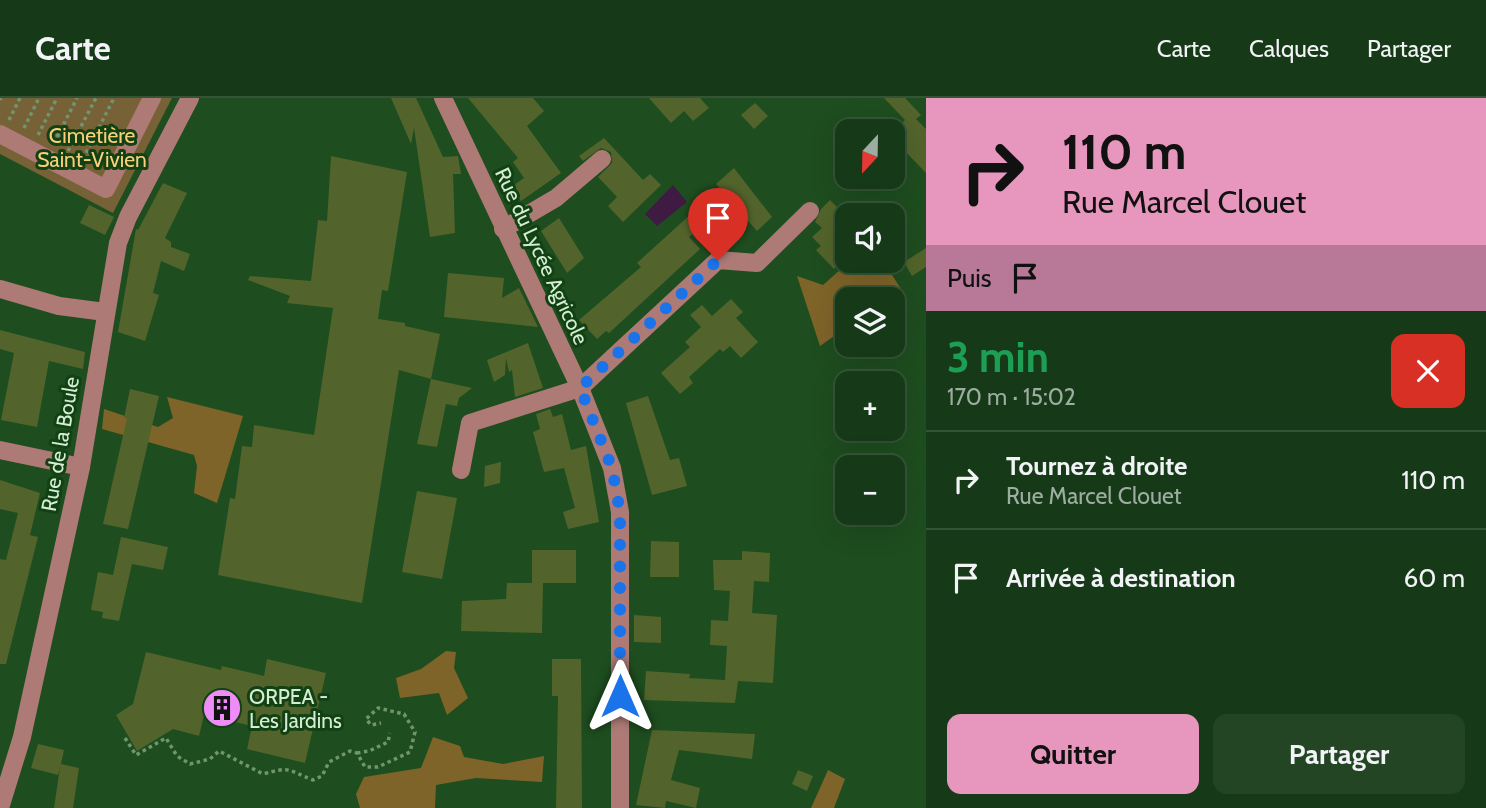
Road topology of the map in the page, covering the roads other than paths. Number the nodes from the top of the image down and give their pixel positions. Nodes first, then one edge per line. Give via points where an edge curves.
1 (152, 98) edge
2 (190, 98) edge
3 (443, 98) edge
4 (33, 151) edge
5 (602, 159) dead end
6 (810, 211) dead end
7 (503, 229) junction
8 (0, 289) edge
9 (105, 312) junction
10 (580, 388) junction
11 (0, 450) edge
12 (82, 467) junction
13 (461, 470) dead end
14 (0, 807) edge
15 (620, 808) edge

1 - 4 street via 106,189
2 - 9 street, Rue de la Boule via 128,217 118,243
3 - 7 street, Rue du Lycée Agricole
5 - 7 street via 556,198
6 - 10 street via 757,263 718,260
7 - 10 street, Rue du Lycée Agricole
8 - 9 street via 59,306
9 - 12 street, Rue de la Boule
10 - 13 street via 470,423
10 - 15 street, Rue du Lycée Agricole via 612,468 620,512
11 - 12 street
12 - 14 street, Rue de la Boule via 22,737

